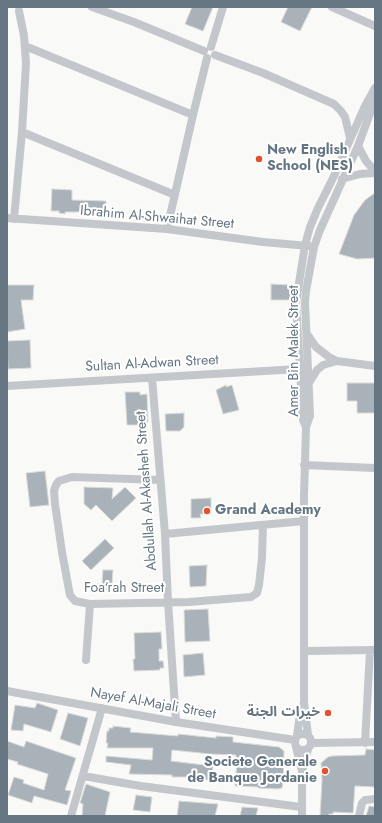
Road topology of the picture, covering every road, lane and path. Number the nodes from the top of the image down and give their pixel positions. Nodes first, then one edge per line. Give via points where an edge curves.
1 (92, 7) edge
2 (223, 7) edge
3 (332, 7) edge
4 (19, 10) dead end
5 (375, 26) edge
6 (25, 46) junction
7 (209, 53) junction
8 (375, 88) edge
9 (375, 96) edge
10 (193, 115) junction
11 (22, 132) junction
12 (350, 139) junction
13 (358, 146) junction
14 (375, 172) edge
15 (342, 179) junction
16 (176, 195) junction
17 (10, 218) edge
18 (168, 229) junction
19 (305, 245) junction
20 (314, 247) junction
21 (306, 333) junction
22 (337, 361) junction
23 (375, 366) edge
24 (299, 369) junction
25 (152, 378) junction
26 (309, 383) junction
27 (7, 386) edge
28 (306, 427) junction
29 (304, 465) junction
30 (375, 468) edge
31 (160, 480) junction
32 (304, 521) junction
33 (263, 525) junction
34 (165, 534) junction
35 (168, 602) junction
36 (90, 604) junction
37 (372, 650) edge
38 (304, 651) junction
39 (86, 660) dead end
40 (7, 691) edge
41 (304, 702) junction
42 (102, 708) junction
43 (176, 722) junction
44 (296, 741) junction
45 (309, 742) junction
46 (375, 742) edge
47 (365, 743) junction
48 (302, 772) junction
49 (83, 776) junction
50 (375, 799) edge
51 (302, 807) junction
52 (71, 816) edge
53 (302, 816) edge
54 (359, 816) edge

1 - 7 street
2 - 7 street
3 - 5 street
4 - 6 street
6 - 10 street
6 - 11 street
7 - 10 street
7 - 12 street via 334,104 345,117
8 - 12 street, Amer Bin Malek Street
9 - 13 street, Amer Bin Malek Street
10 - 16 street
11 - 16 street
11 - 17 street
12 - 19 street, Amer Bin Malek Street via 312,223
13 - 14 street
13 - 15 street, Amer Bin Malek Street
14 - 15 street
15 - 20 street, Amer Bin Malek Street
16 - 18 street
17 - 18 street, Ibrahim Al-Shwaihat Street
18 - 19 street, Ibrahim Al-Shwaihat Street
19 - 20 street, Ibrahim Al-Shwaihat Street
19 - 24 street, Amer Bin Malek Street via 296,302
20 - 21 street, Amer Bin Malek Street via 306,291
21 - 22 street via 316,347
21 - 26 street, Amer Bin Malek Street
22 - 23 street
22 - 26 street via 317,370
24 - 25 street, Sultan Al-Adwan Street
24 - 28 street, Amer Bin Malek Street via 303,420
25 - 27 street, Sultan Al-Adwan Street
25 - 31 street, Abdullah Al-Akasheh Street
26 - 28 street, Amer Bin Malek Street via 310,416
28 - 29 street, Amer Bin Malek Street
29 - 30 street
29 - 32 street, Amer Bin Malek Street
31 - 34 street, Abdullah Al-Akasheh Street
31 - 36 street, Foa‘rah Street via 72,476 64,478 56,485 55,504 70,595 74,601
32 - 33 street
32 - 38 street, Amer Bin Malek Street
33 - 34 street
33 - 35 street, Foa‘rah Street via 260,578 254,596 231,600
34 - 35 street, Abdullah Al-Akasheh Street
35 - 36 street, Foa‘rah Street
35 - 43 street, Abdullah Al-Akasheh Street
36 - 39 street
37 - 38 street
37 - 47 street
38 - 41 street, Amer Bin Malek Street
40 - 42 street, Nayef Al-Majali Street
41 - 44 street, Amer Bin Malek Street
41 - 45 street, Amer Bin Malek Street
42 - 43 street, Nayef Al-Majali Street
42 - 49 street
43 - 44 street, Nayef Al-Majali Street
44 - 45 street via 303,734
44 - 45 street via 302,750
44 - 48 street, Amer Bin Malek Street
45 - 47 street
45 - 48 street, Amer Bin Malek Street
46 - 47 street
48 - 51 street, Amer Bin Malek Street
49 - 51 street
49 - 52 street
50 - 54 street via 362,803
51 - 53 street, Amer Bin Malek Street

